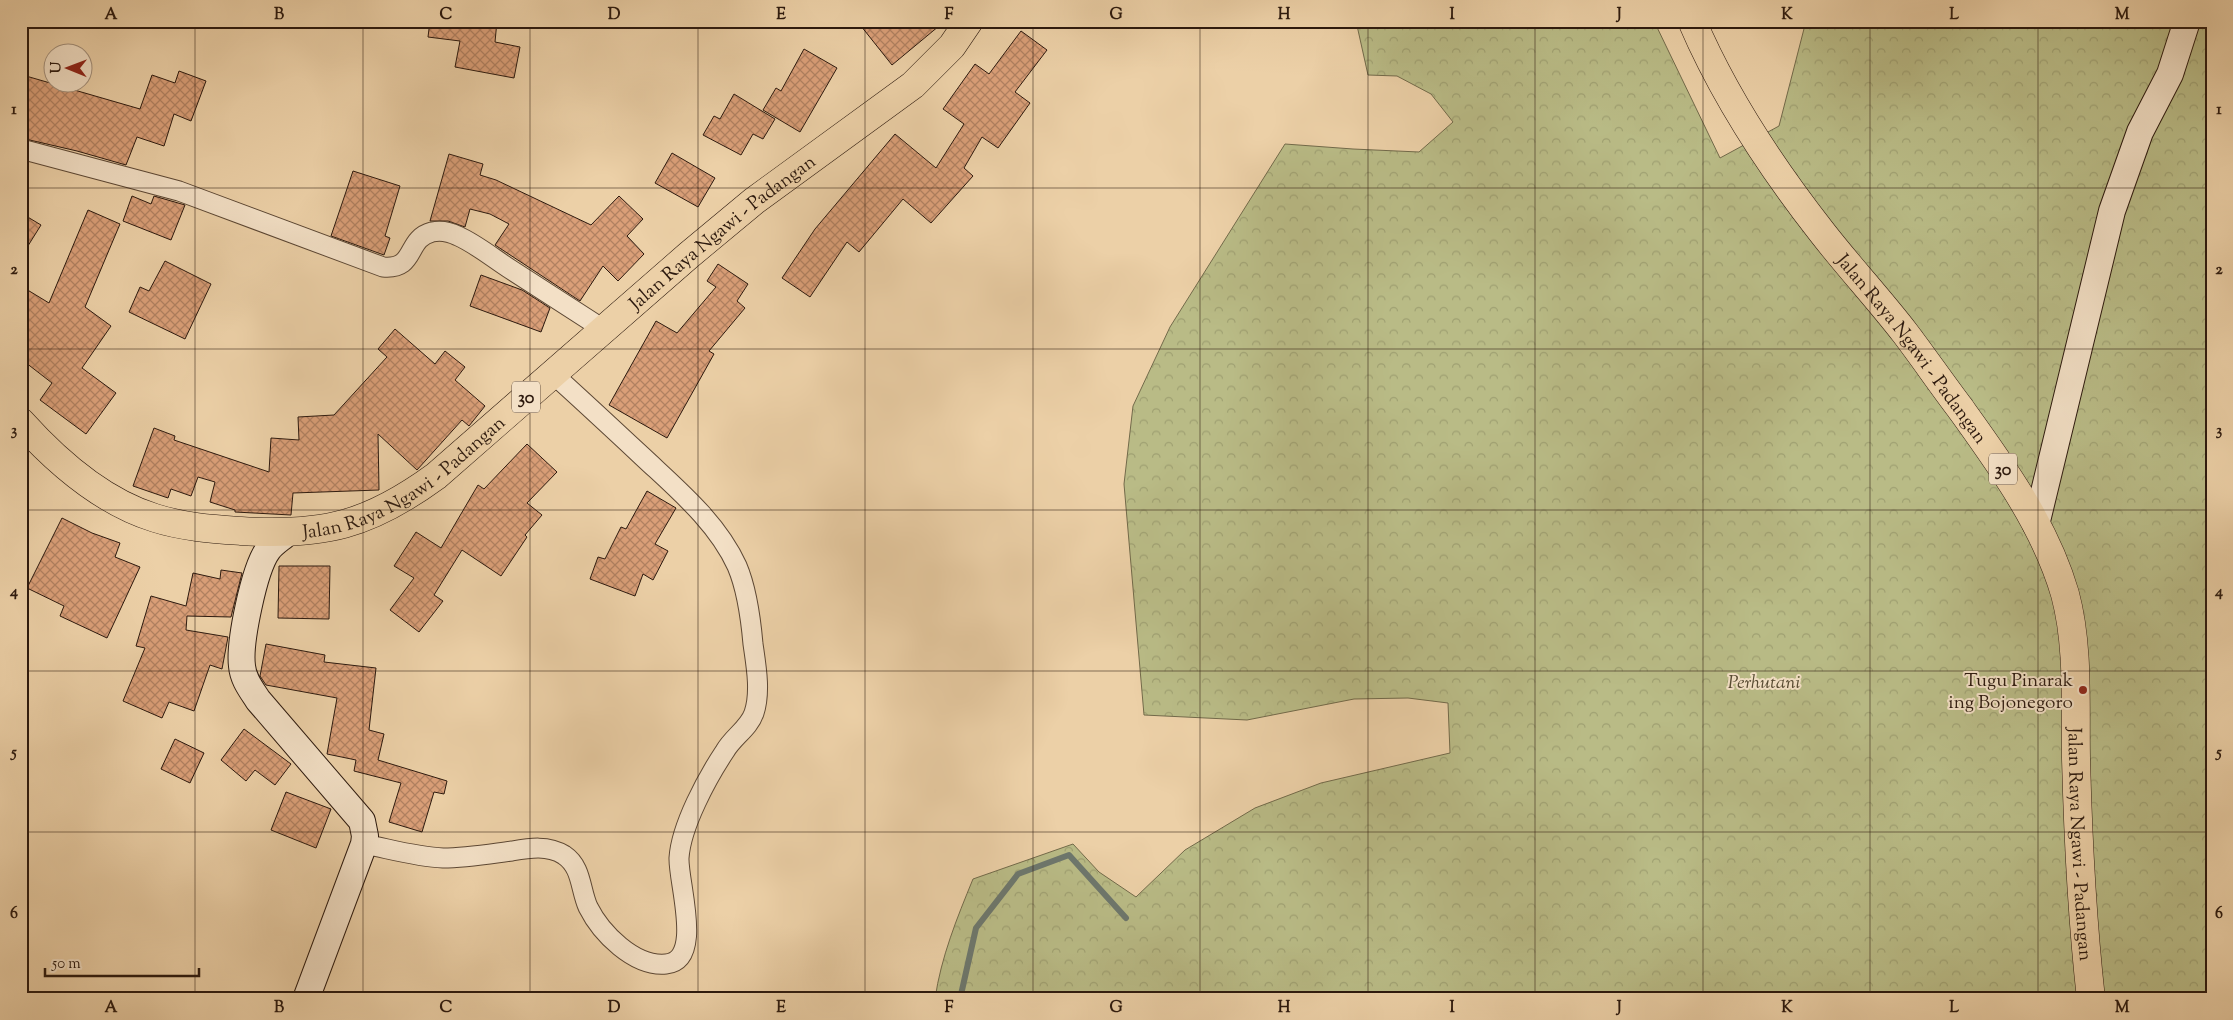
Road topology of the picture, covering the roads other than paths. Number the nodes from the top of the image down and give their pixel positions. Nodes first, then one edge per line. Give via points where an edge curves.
1 (969, 21) edge
2 (1692, 21) edge
3 (2187, 21) edge
4 (21, 149) edge
5 (603, 330) junction
6 (553, 374) junction
7 (21, 422) edge
8 (2036, 525) junction
9 (288, 532) junction
10 (364, 844) junction
11 (306, 999) edge
12 (2091, 999) edge

1 - 5 highway, Jalan Raya Ngawi - Padangan / 30 via 952,46 913,85 754,201 688,254
2 - 8 highway, Jalan Raya Ngawi - Padangan / 30 via 1712,65 1762,147 1820,230 1905,333 2000,464
3 - 8 street via 2170,74 2140,132 2112,211
4 - 5 street via 179,191 383,267 395,268 402,264 421,237 445,231 481,250
5 - 6 highway, Jalan Raya Ngawi - Padangan / 30
6 - 9 highway, Jalan Raya Ngawi - Padangan / 30 via 409,496 351,523 325,530
6 - 10 street via 681,492 713,527 737,566 750,618 756,672 754,713 725,749 682,838 679,874 687,920 685,951 678,960 667,964 650,962 626,950 602,931 587,904 580,876 571,860 561,853 528,848 475,857 442,858
7 - 9 highway, Jalan Raya Ngawi - Padangan / 30 via 43,446 80,477 116,500 155,518 207,529
8 - 12 highway, Jalan Raya Ngawi - Padangan / 30 via 2064,594 2070,622 2074,660 2079,851
9 - 10 street via 269,549 253,584 241,653 244,679 258,700 362,822
10 - 11 street

